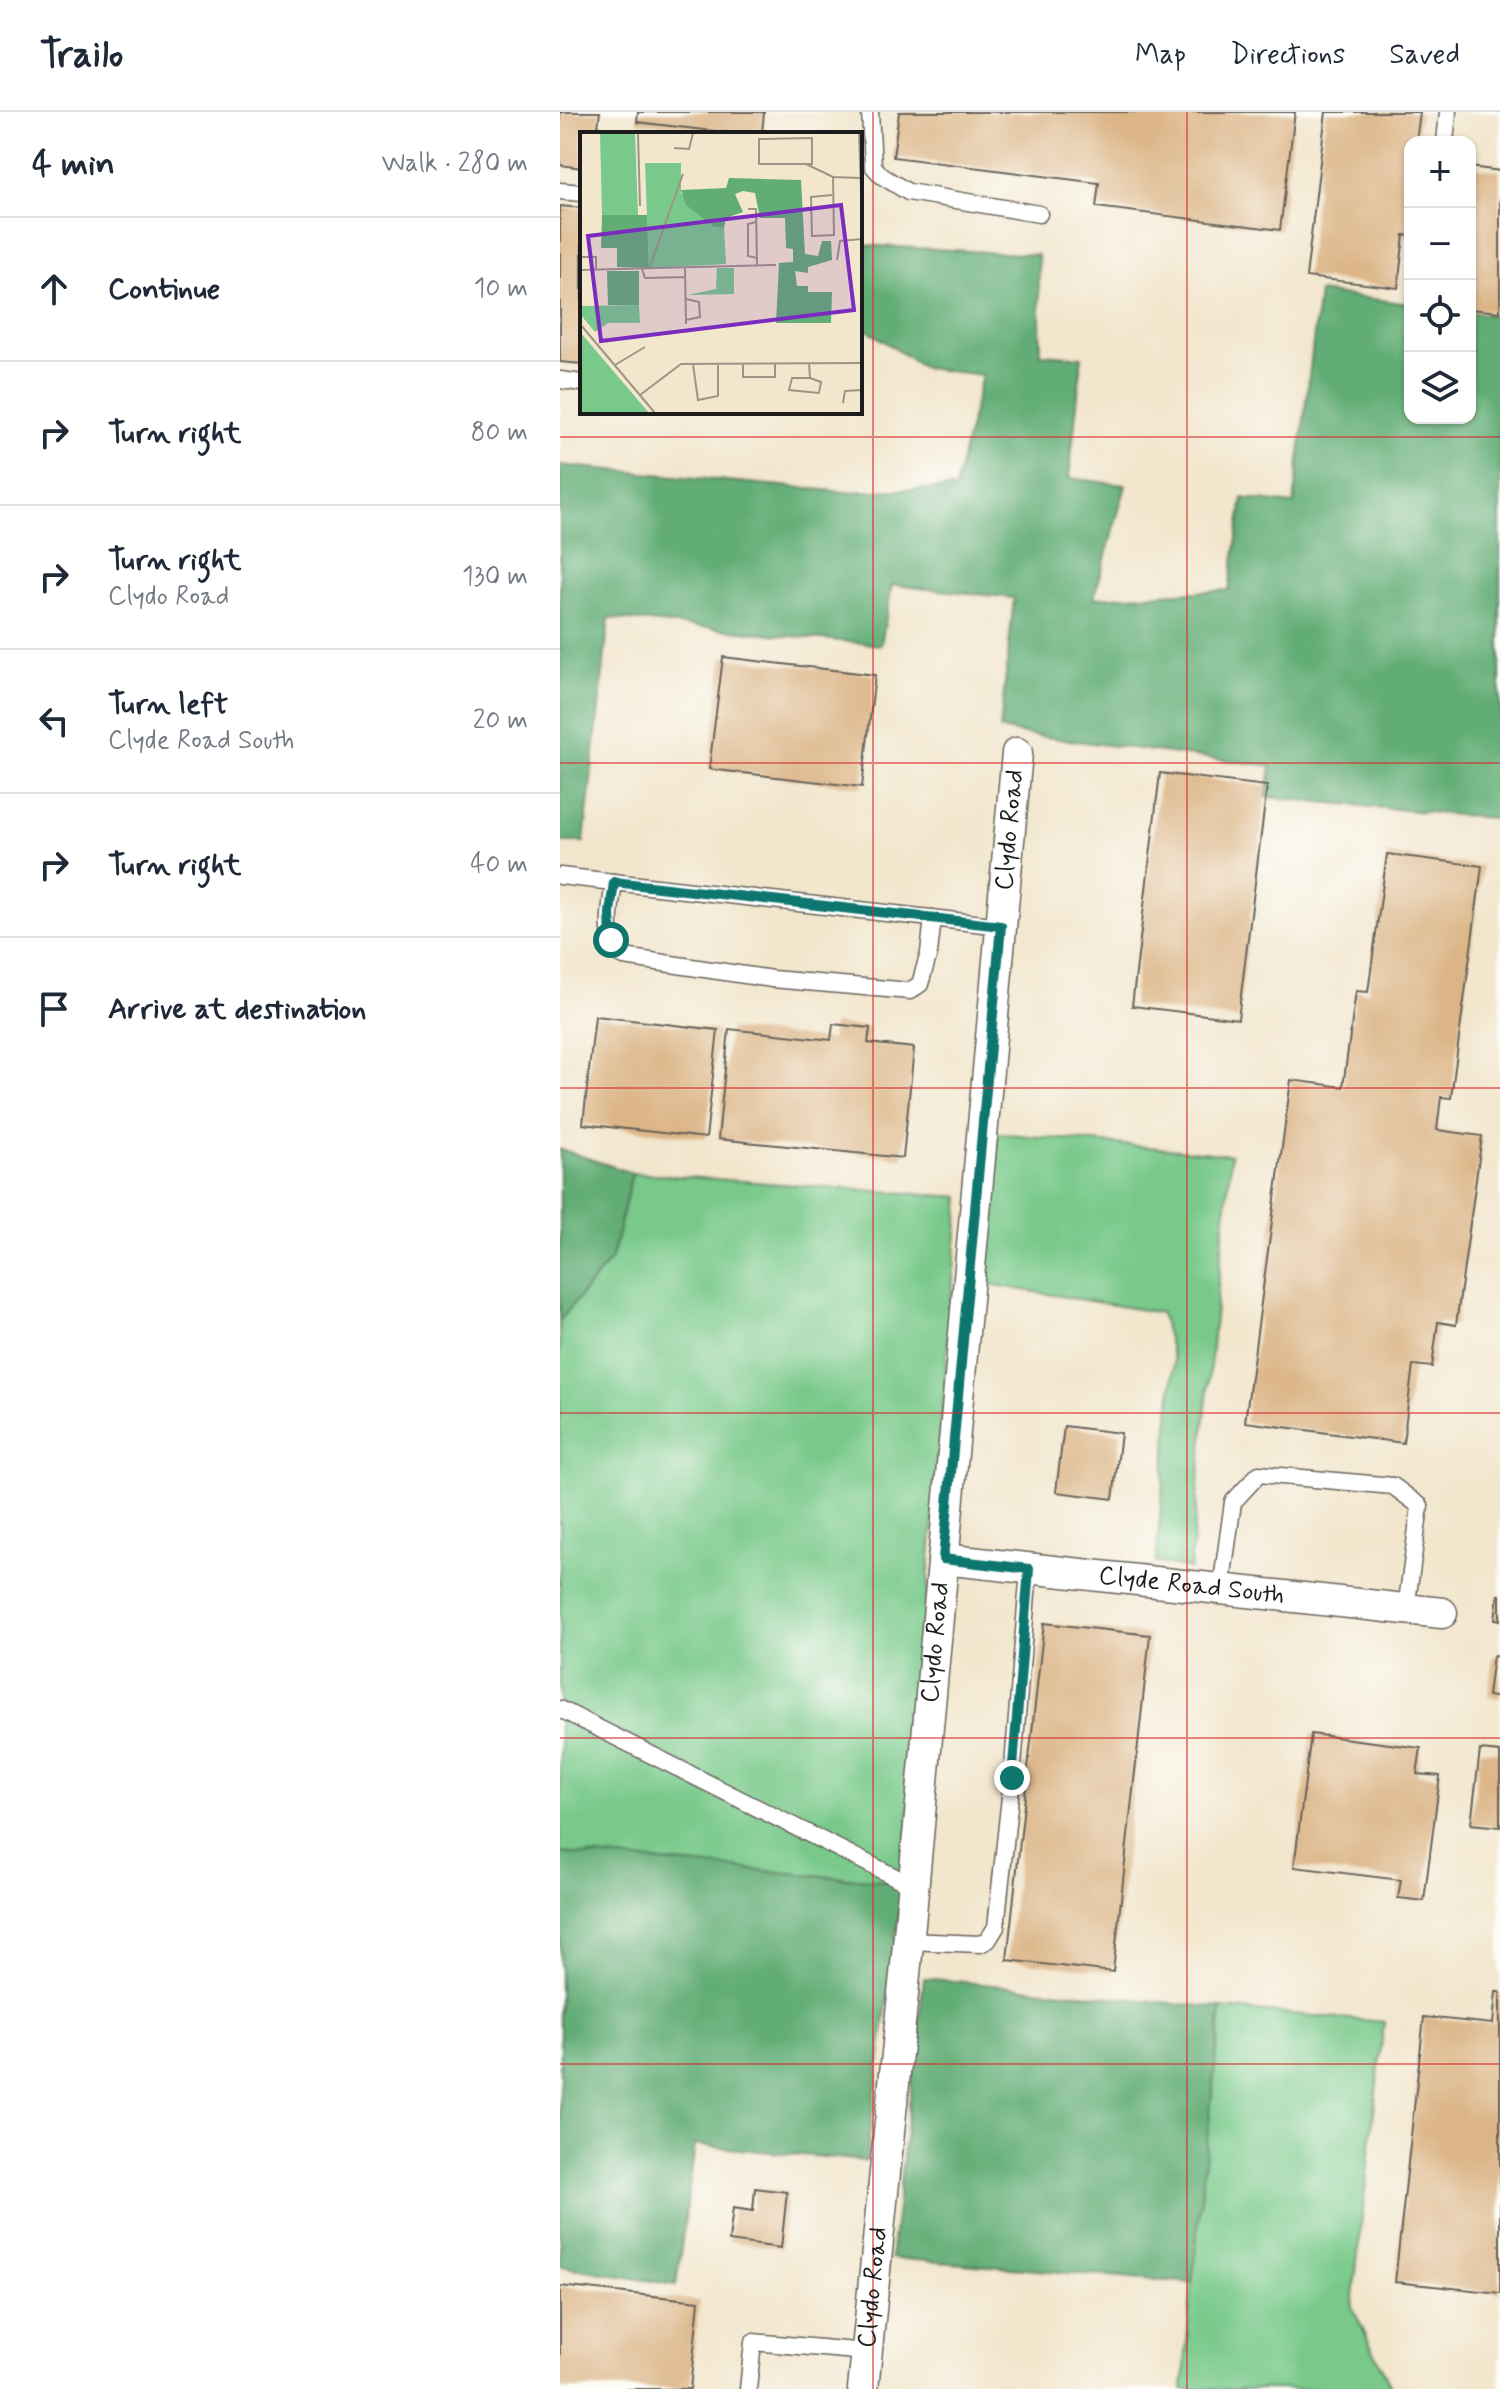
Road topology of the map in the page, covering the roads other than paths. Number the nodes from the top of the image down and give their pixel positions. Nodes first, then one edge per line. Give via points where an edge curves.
1 (870, 112) edge
2 (1448, 112) edge
3 (1446, 136) edge
4 (560, 191) edge
5 (580, 193) edge
6 (1039, 214) dead end
7 (560, 380) edge
8 (580, 383) edge
9 (1017, 753) dead end
10 (560, 876) edge
11 (614, 882) junction
12 (933, 918) junction
13 (1001, 926) junction
14 (943, 1559) junction
15 (1029, 1569) junction
16 (1221, 1589) junction
17 (1406, 1609) junction
18 (1442, 1613) dead end
19 (560, 1709) edge
20 (913, 1886) junction
21 (908, 1941) junction
22 (867, 2352) junction
23 (748, 2389) edge
24 (863, 2389) edge

1 - 6 lane via 873,166 908,192
2 - 3 lane
4 - 5 lane
7 - 8 lane
9 - 13 street, Clydo Road
10 - 11 lane
11 - 12 lane
11 - 12 lane via 611,940 624,957 772,979 910,991 920,984
12 - 13 lane
13 - 14 street, Clydo Road
14 - 15 street, Clyde Road South
14 - 20 street, Clydo Road
15 - 16 street, Clyde Road South
15 - 21 lane via 996,1927 980,1944
16 - 17 street, Clyde Road South
16 - 17 lane via 1233,1502 1259,1474 1393,1486 1420,1506
17 - 18 street, Clyde Road South
19 - 20 lane
20 - 21 street, Clydo Road
21 - 22 street, Clydo Road
22 - 23 lane via 753,2342
22 - 24 street, Clydo Road

